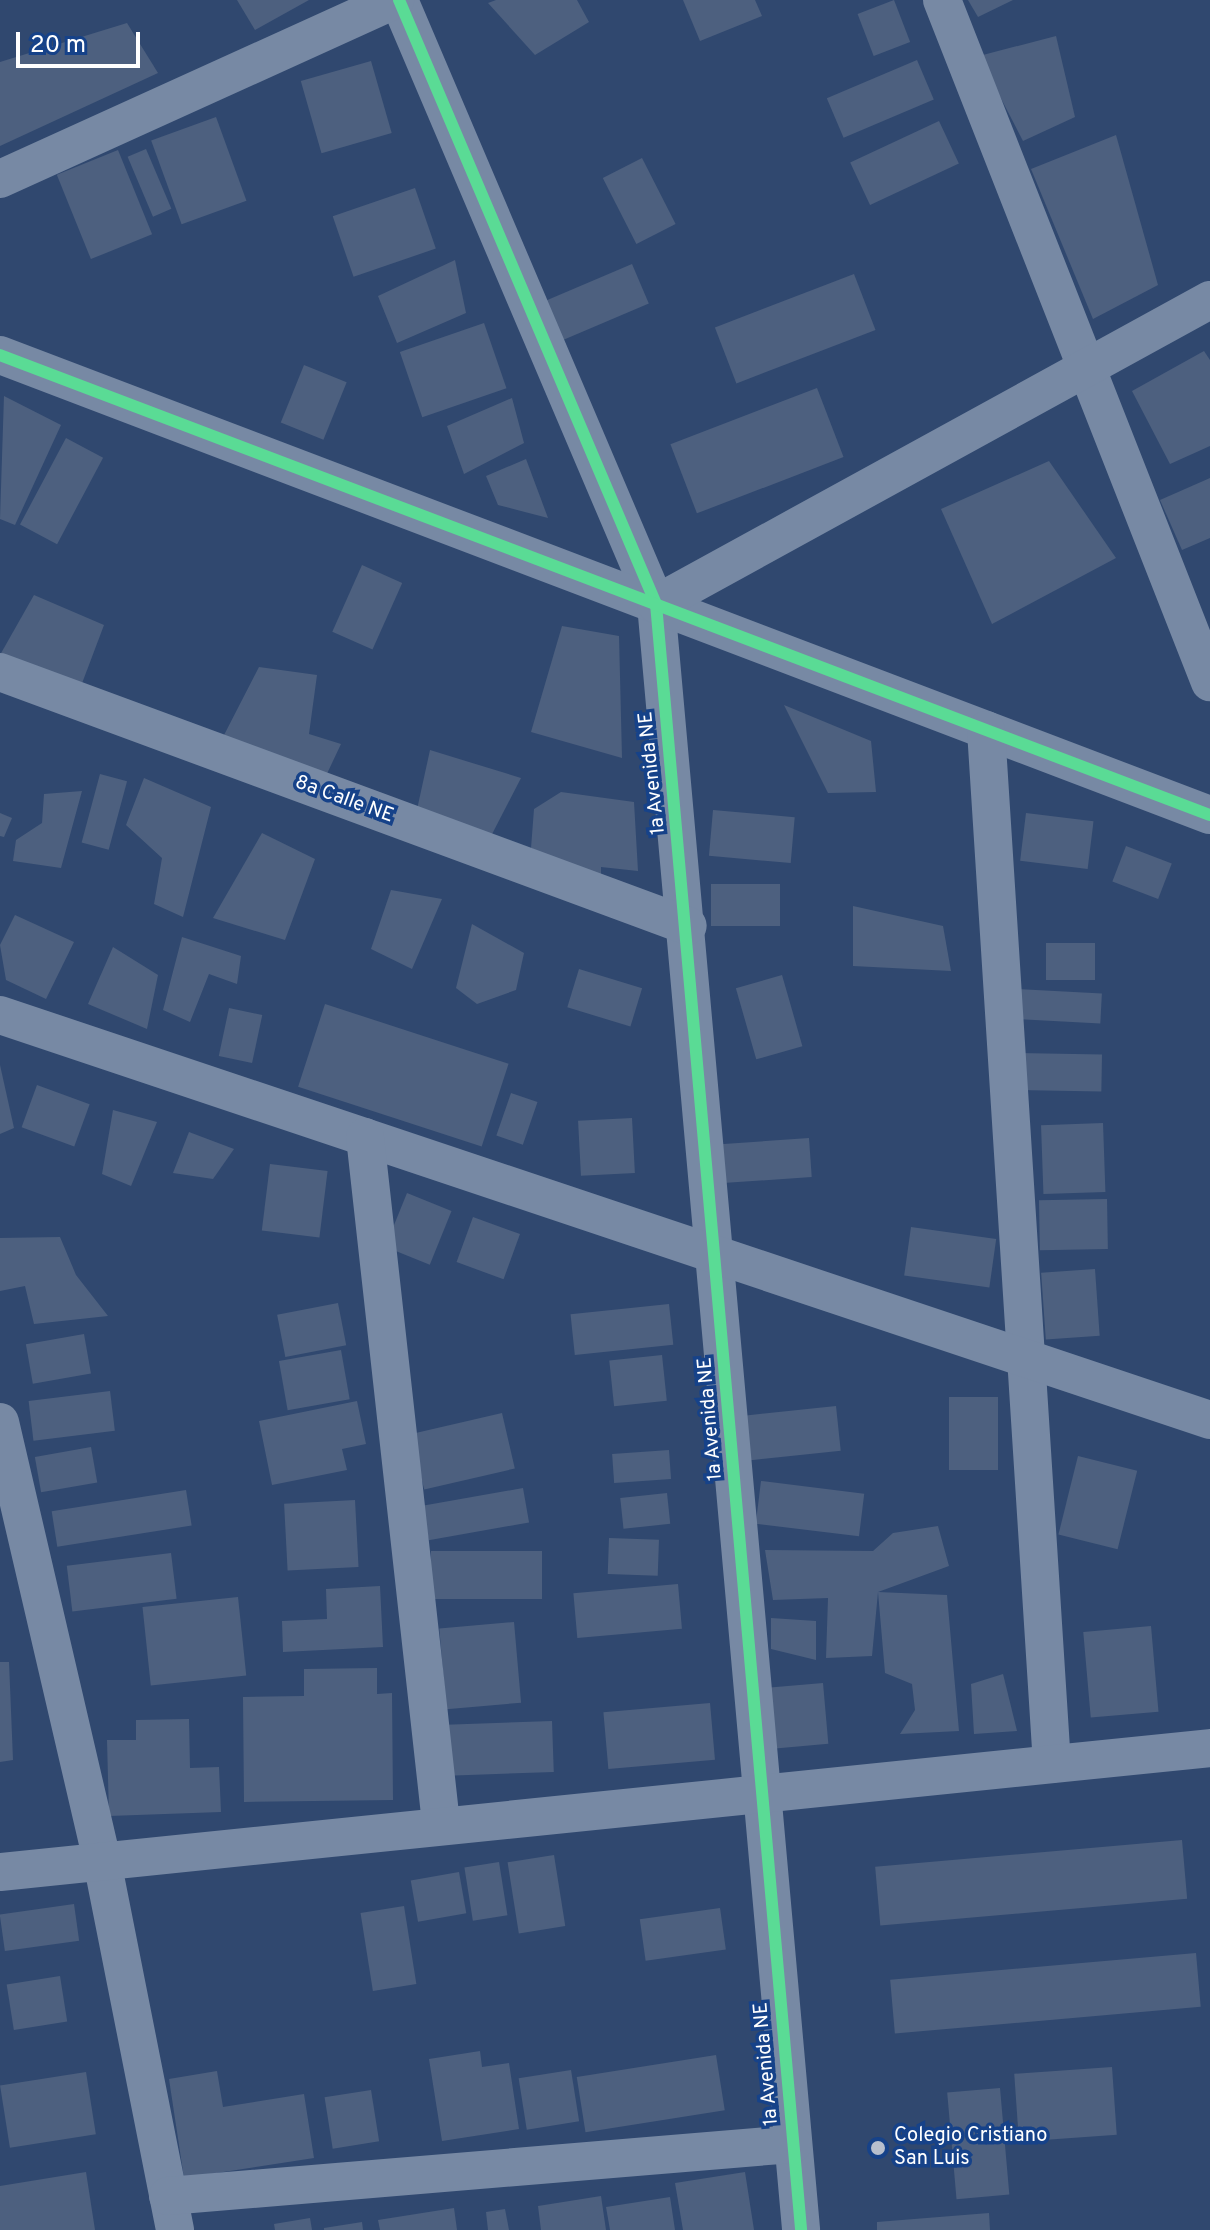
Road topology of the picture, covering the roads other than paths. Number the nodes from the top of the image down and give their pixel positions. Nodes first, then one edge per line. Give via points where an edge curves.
1 (397, 0) edge
2 (942, 0) edge
3 (0, 179) edge
4 (1210, 300) edge
5 (0, 355) edge
6 (1091, 370) junction
7 (656, 604) junction
8 (0, 672) edge
9 (1210, 682) edge
10 (986, 730) junction
11 (1210, 815) edge
12 (688, 926) junction
13 (0, 1015) edge
14 (365, 1137) junction
15 (716, 1253) junction
16 (1028, 1359) junction
17 (1210, 1420) edge
18 (0, 1422) edge
19 (1210, 1748) edge
20 (1052, 1764) junction
21 (765, 1794) junction
22 (441, 1823) junction
23 (102, 1861) junction
24 (0, 1872) edge
25 (793, 2144) junction
26 (171, 2213) edge
27 (801, 2230) edge

1 - 3 street
1 - 7 street, 1a Avenida NE
2 - 6 street
4 - 6 street
5 - 7 street
6 - 7 street
6 - 9 street
7 - 10 street
7 - 12 street, 1a Avenida NE
8 - 12 street, 8a Calle NE
10 - 11 street
10 - 16 street
12 - 15 street, 1a Avenida NE
13 - 14 street
14 - 15 street
14 - 22 street
15 - 16 street
15 - 21 street, 1a Avenida NE
16 - 17 street
16 - 20 street
18 - 23 street
19 - 20 street
20 - 21 street
21 - 22 street
21 - 25 street, 1a Avenida NE
22 - 23 street
23 - 24 street
23 - 26 street
25 - 26 street
25 - 27 street, 1a Avenida NE

